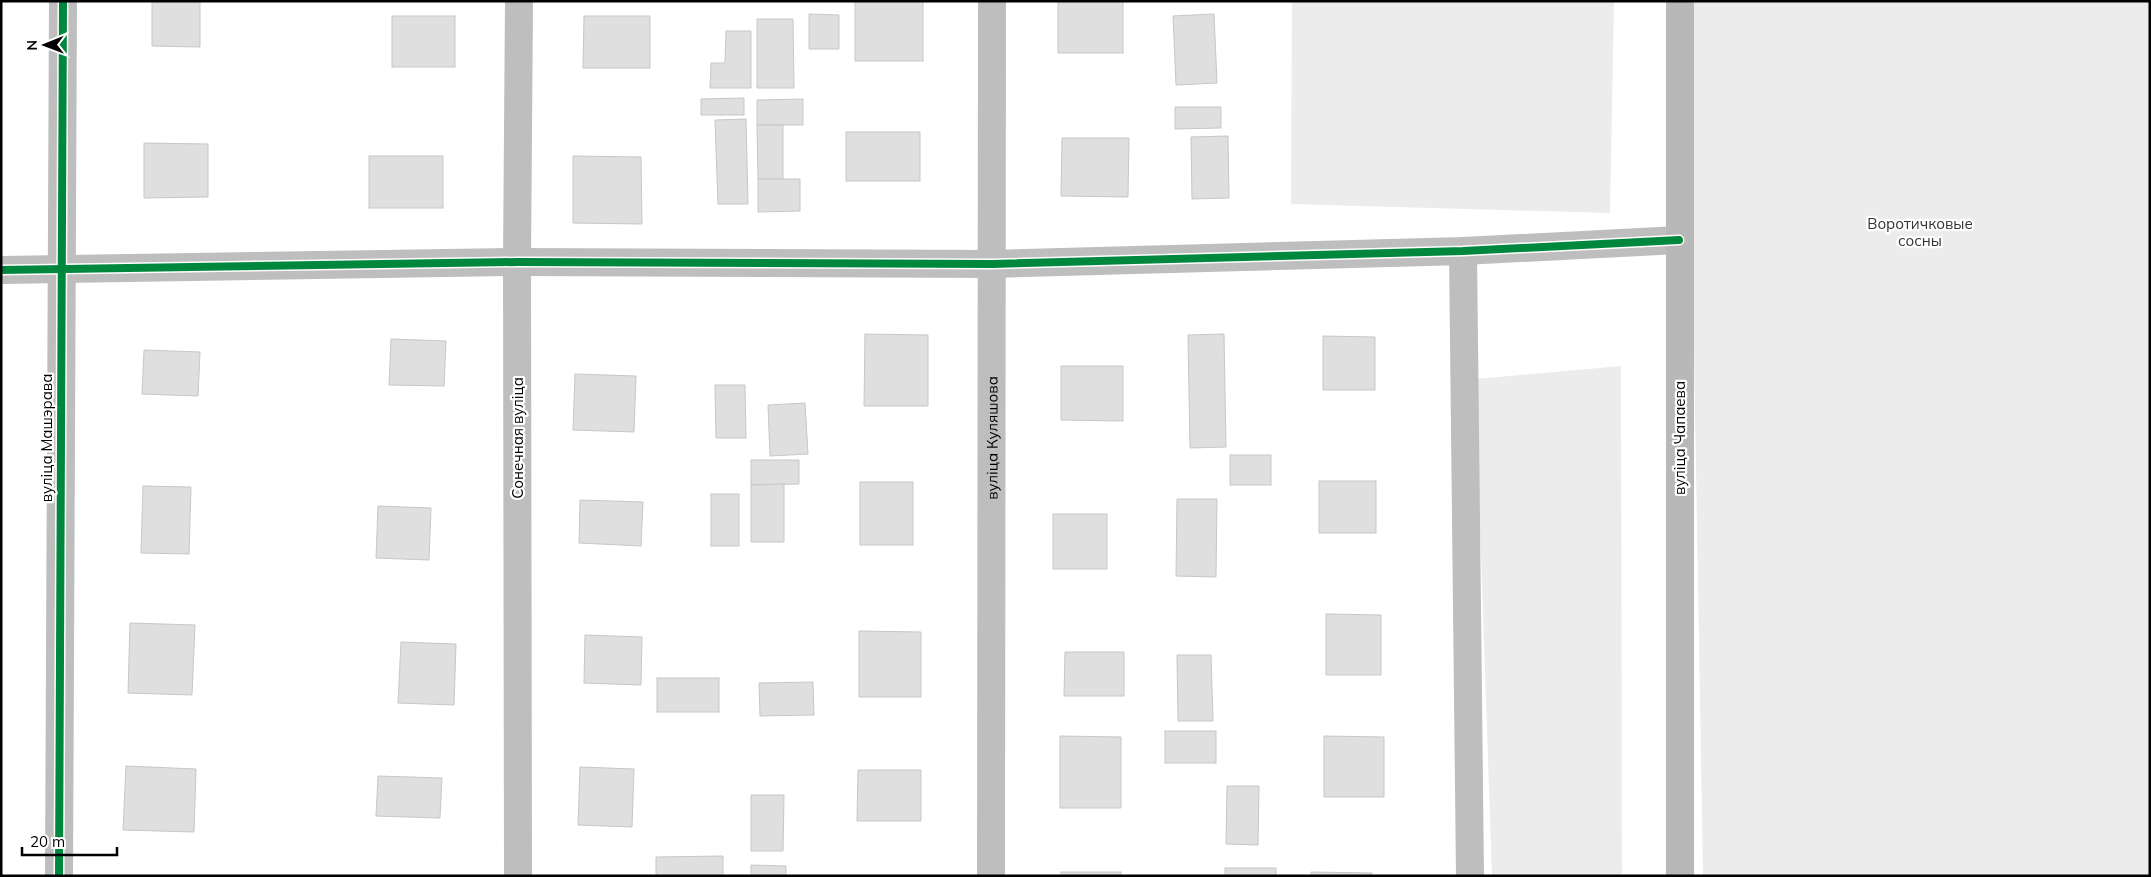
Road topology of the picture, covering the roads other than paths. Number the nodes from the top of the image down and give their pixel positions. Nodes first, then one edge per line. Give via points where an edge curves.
1 (63, 1) edge
2 (519, 1) edge
3 (992, 1) edge
4 (1680, 1) edge
5 (1679, 240) junction
6 (1463, 251) junction
7 (516, 262) junction
8 (993, 264) junction
9 (60, 269) junction
10 (1, 270) edge
11 (59, 876) edge
12 (518, 876) edge
13 (992, 876) edge
14 (1470, 876) edge
15 (1680, 876) edge

1 - 9 street, вуліца Машэрава
2 - 7 street, Сонечная вуліца
3 - 8 street, вуліца Куляшова
4 - 5 main road, вуліца Чапаева
5 - 6 street
5 - 15 main road, вуліца Чапаева
6 - 8 street
6 - 14 street
7 - 8 street
7 - 9 street
7 - 12 street, Сонечная вуліца
8 - 13 street, вуліца Куляшова
9 - 10 street
9 - 11 street, вуліца Машэрава

